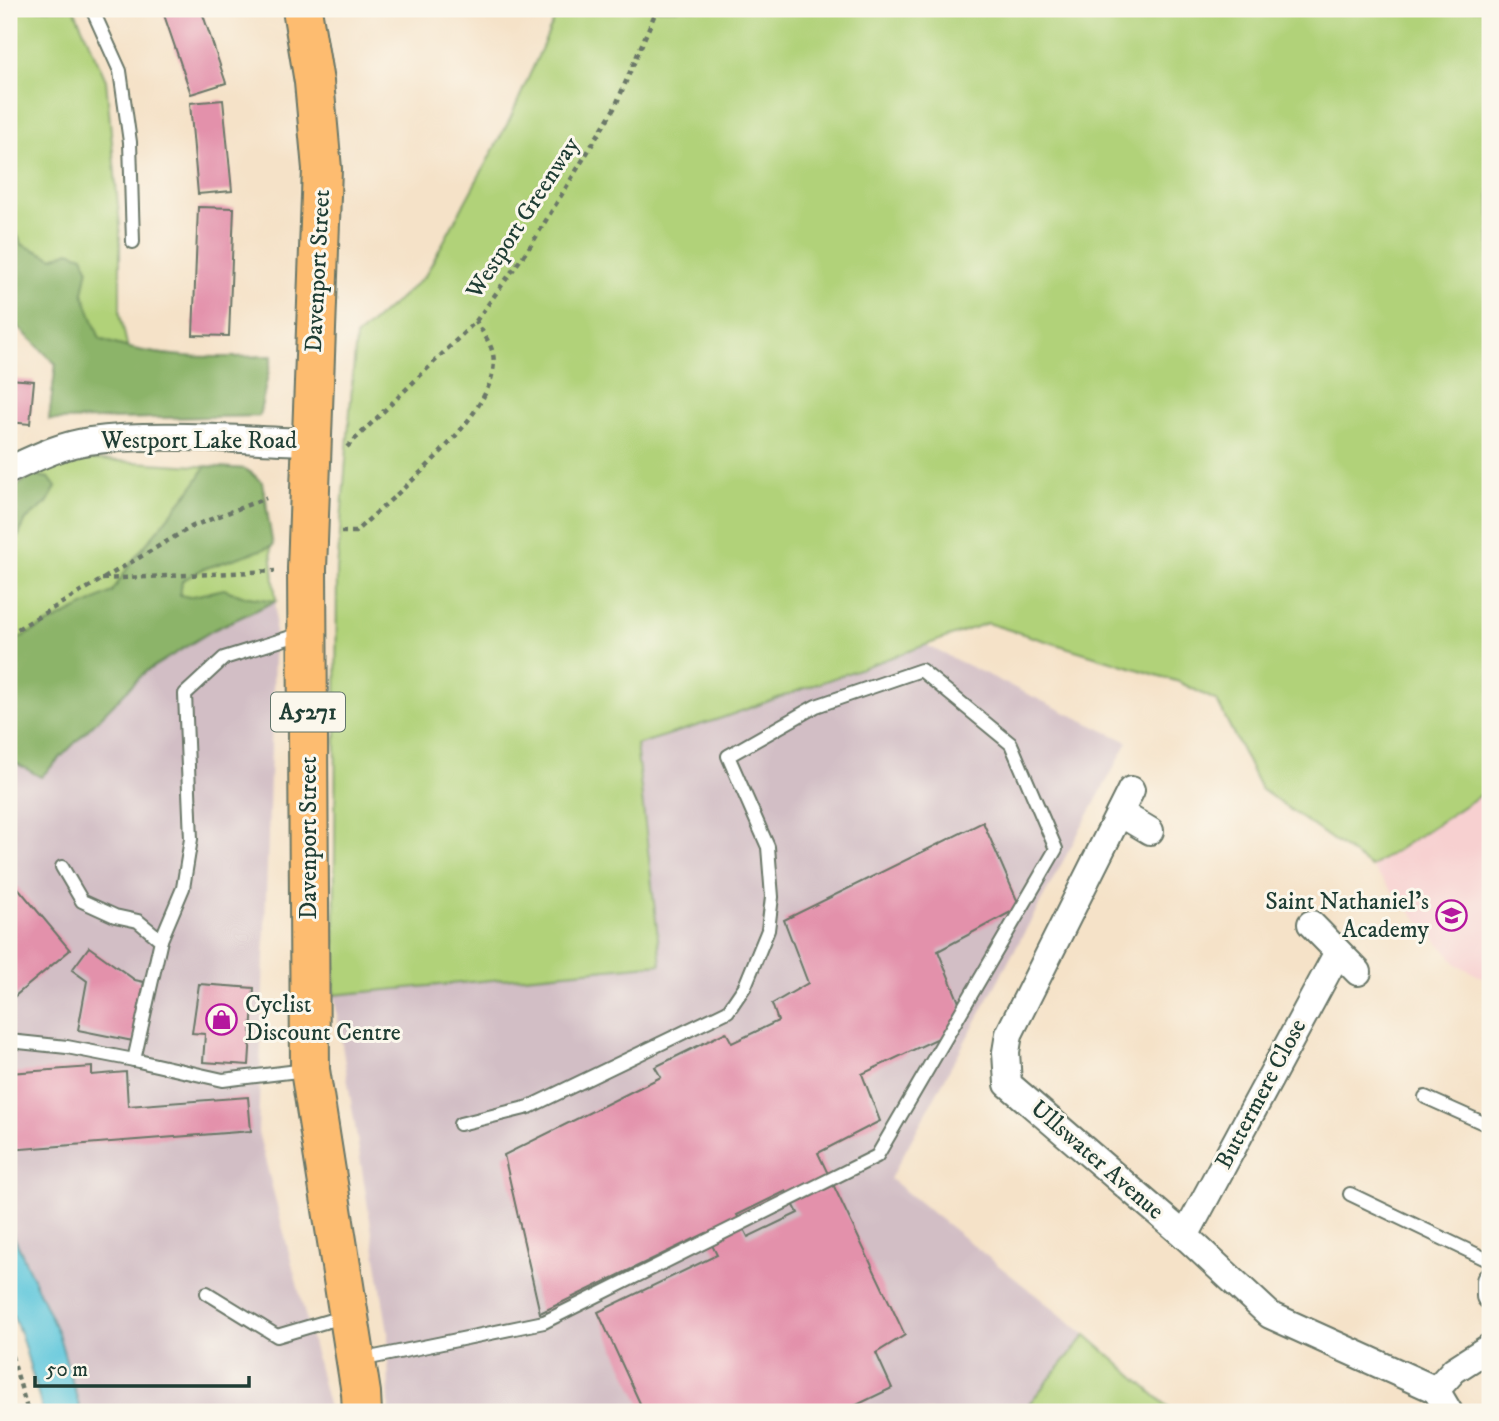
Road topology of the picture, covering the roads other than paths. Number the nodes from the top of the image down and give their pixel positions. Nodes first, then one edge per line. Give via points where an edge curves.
1 (92, 9) edge
2 (302, 9) edge
3 (133, 242) dead end
4 (310, 442) junction
5 (9, 470) edge
6 (307, 633) junction
7 (1150, 831) dead end
8 (62, 867) dead end
9 (1311, 924) dead end
10 (161, 940) junction
11 (1338, 952) junction
12 (1358, 972) dead end
13 (9, 1041) edge
14 (134, 1059) junction
15 (310, 1070) junction
16 (1425, 1097) dead end
17 (460, 1124) dead end
18 (1490, 1126) edge
19 (1350, 1194) dead end
20 (1185, 1236) junction
21 (1490, 1261) edge
22 (1490, 1281) edge
23 (207, 1293) dead end
24 (1490, 1296) edge
25 (348, 1314) junction
26 (1490, 1347) edge
27 (356, 1360) junction
28 (1442, 1401) edge
29 (362, 1412) edge

1 - 3 lane via 120,71 130,142
2 - 4 main road, Davenport Street / A5271 via 322,169
4 - 5 street, Westport Lake Road via 88,441
4 - 6 main road, Davenport Street / A5271
6 - 10 lane via 224,658 185,694 191,839 183,888
6 - 15 main road, Davenport Street / A5271
7 - 20 street, Ullswater Avenue via 1126,802 1009,1034 1008,1084
8 - 10 lane via 82,901 138,921
9 - 11 street
10 - 14 lane
11 - 12 street
11 - 20 street, Buttermere Close
13 - 14 lane
14 - 15 lane via 223,1080
15 - 25 main road, Davenport Street / A5271
16 - 18 lane
17 - 27 lane via 529,1107 728,1011 745,986 768,930 772,897 768,847 728,756 816,706 921,670 1011,744 1056,849 877,1156 544,1322
19 - 21 lane
20 - 28 street, Ullswater Avenue via 1270,1315
22 - 24 street
23 - 25 lane via 277,1336
25 - 27 main road, Davenport Street / A5271
26 - 28 street via 1454,1370
27 - 29 main road, Davenport Street / A5271

